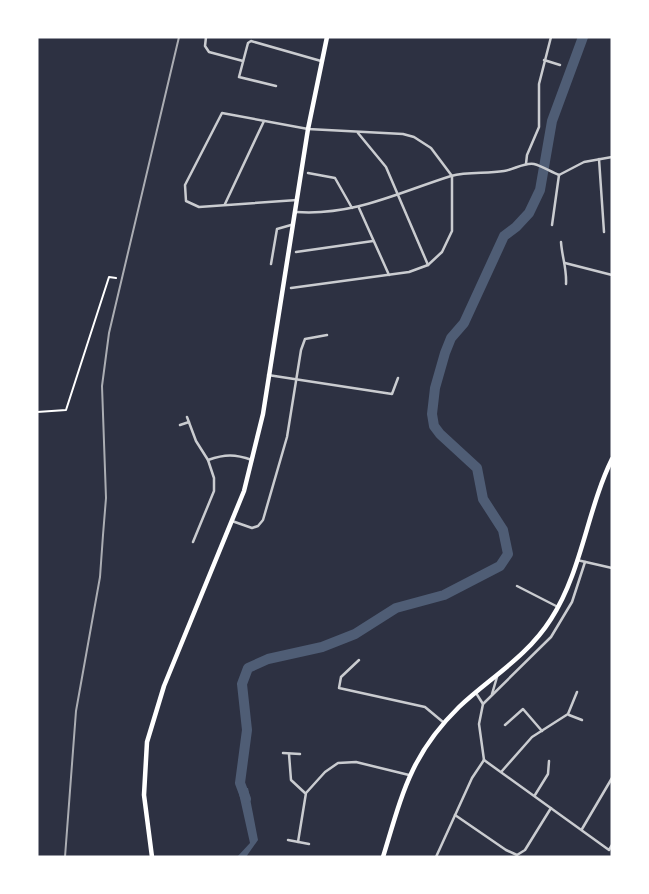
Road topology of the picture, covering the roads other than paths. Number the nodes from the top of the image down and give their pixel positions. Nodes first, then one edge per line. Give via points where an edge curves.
1 (206, 37) edge
2 (327, 37) edge
3 (551, 37) edge
4 (544, 60) junction
5 (243, 61) junction
6 (321, 61) junction
7 (561, 65) dead end
8 (276, 86) dead end
9 (264, 121) junction
10 (308, 129) junction
11 (357, 131) junction
12 (612, 157) edge
13 (600, 159) junction
14 (526, 164) junction
15 (308, 173) dead end
16 (556, 174) junction
17 (452, 176) junction
18 (399, 196) junction
19 (297, 200) junction
20 (225, 204) junction
21 (358, 207) junction
22 (352, 208) junction
23 (295, 211) junction
24 (293, 225) junction
25 (552, 225) dead end
26 (604, 232) dead end
27 (373, 241) junction
28 (561, 243) dead end
29 (296, 252) dead end
30 (565, 262) junction
31 (271, 264) dead end
32 (428, 265) junction
33 (390, 275) junction
34 (612, 275) edge
35 (566, 284) dead end
36 (292, 288) dead end
37 (327, 335) dead end
38 (268, 375) junction
39 (397, 378) dead end
40 (297, 380) junction
41 (187, 417) dead end
42 (188, 422) junction
43 (180, 425) dead end
44 (612, 459) edge
45 (208, 460) junction
46 (253, 460) junction
47 (232, 521) junction
48 (193, 542) dead end
49 (577, 560) junction
50 (585, 562) junction
51 (612, 568) edge
52 (517, 586) dead end
53 (558, 607) junction
54 (359, 660) dead end
55 (498, 677) junction
56 (577, 692) dead end
57 (476, 693) junction
58 (492, 697) junction
59 (483, 704) junction
60 (568, 714) junction
61 (582, 720) dead end
62 (444, 723) junction
63 (505, 726) dead end
64 (543, 732) junction
65 (283, 753) dead end
66 (289, 754) junction
67 (300, 754) dead end
68 (484, 760) junction
69 (549, 761) dead end
70 (501, 771) junction
71 (409, 775) junction
72 (612, 778) edge
73 (306, 793) junction
74 (535, 795) junction
75 (552, 808) junction
76 (455, 814) junction
77 (582, 830) junction
78 (288, 841) dead end
79 (298, 842) junction
80 (309, 844) dead end
81 (612, 845) edge
82 (152, 857) edge
83 (383, 857) edge
84 (436, 857) edge

1 - 5 street via 209,52
2 - 6 main road
3 - 4 street
4 - 7 street
4 - 14 street via 539,127
5 - 6 street via 251,41
5 - 8 street via 239,77
6 - 10 main road
9 - 10 street
9 - 20 street
9 - 20 street via 222,113 193,167 184,190 186,201 199,207
10 - 11 street
10 - 19 main road
11 - 17 street via 414,137 437,154
11 - 18 street via 381,159
12 - 13 street
13 - 16 street
13 - 26 street
14 - 16 street
14 - 17 street via 516,170
15 - 22 street via 335,178
16 - 25 street
17 - 18 street
17 - 32 street via 452,230 442,253
18 - 21 street
18 - 32 street
19 - 20 street
19 - 23 main road
21 - 22 street
21 - 27 street
22 - 23 street via 320,214
23 - 24 main road
24 - 31 street via 277,229
24 - 38 main road
27 - 29 street
27 - 33 street
28 - 30 street
30 - 34 street
30 - 35 street
32 - 33 street
33 - 36 street
37 - 40 street via 305,338
38 - 40 street
38 - 46 main road
39 - 40 street via 392,394
40 - 47 street via 287,437 263,520 251,527
41 - 42 street
42 - 43 street
42 - 45 street
44 - 49 main road
45 - 46 street via 225,454
45 - 48 street via 214,491
46 - 47 main road
47 - 82 main road via 164,685 147,742 144,795
49 - 50 street
49 - 53 main road
50 - 51 street
50 - 58 street via 572,602 551,637
52 - 53 street
53 - 55 main road via 530,648
54 - 62 street via 341,677 339,688 425,707
55 - 57 main road
55 - 58 street
56 - 60 street
57 - 59 street
57 - 62 main road
58 - 59 street
59 - 68 street via 479,724
60 - 61 street
60 - 64 street
62 - 71 main road
63 - 64 street via 523,709
64 - 70 street
65 - 66 street
66 - 67 street
66 - 73 street via 291,780
68 - 70 street
68 - 76 street
69 - 74 street via 548,774
70 - 74 street
71 - 73 street via 356,762 338,763
71 - 83 main road
72 - 77 street
73 - 79 street
74 - 75 street
75 - 76 street via 517,855
75 - 77 street
76 - 84 street
77 - 81 street via 609,850
78 - 79 street
79 - 80 street

